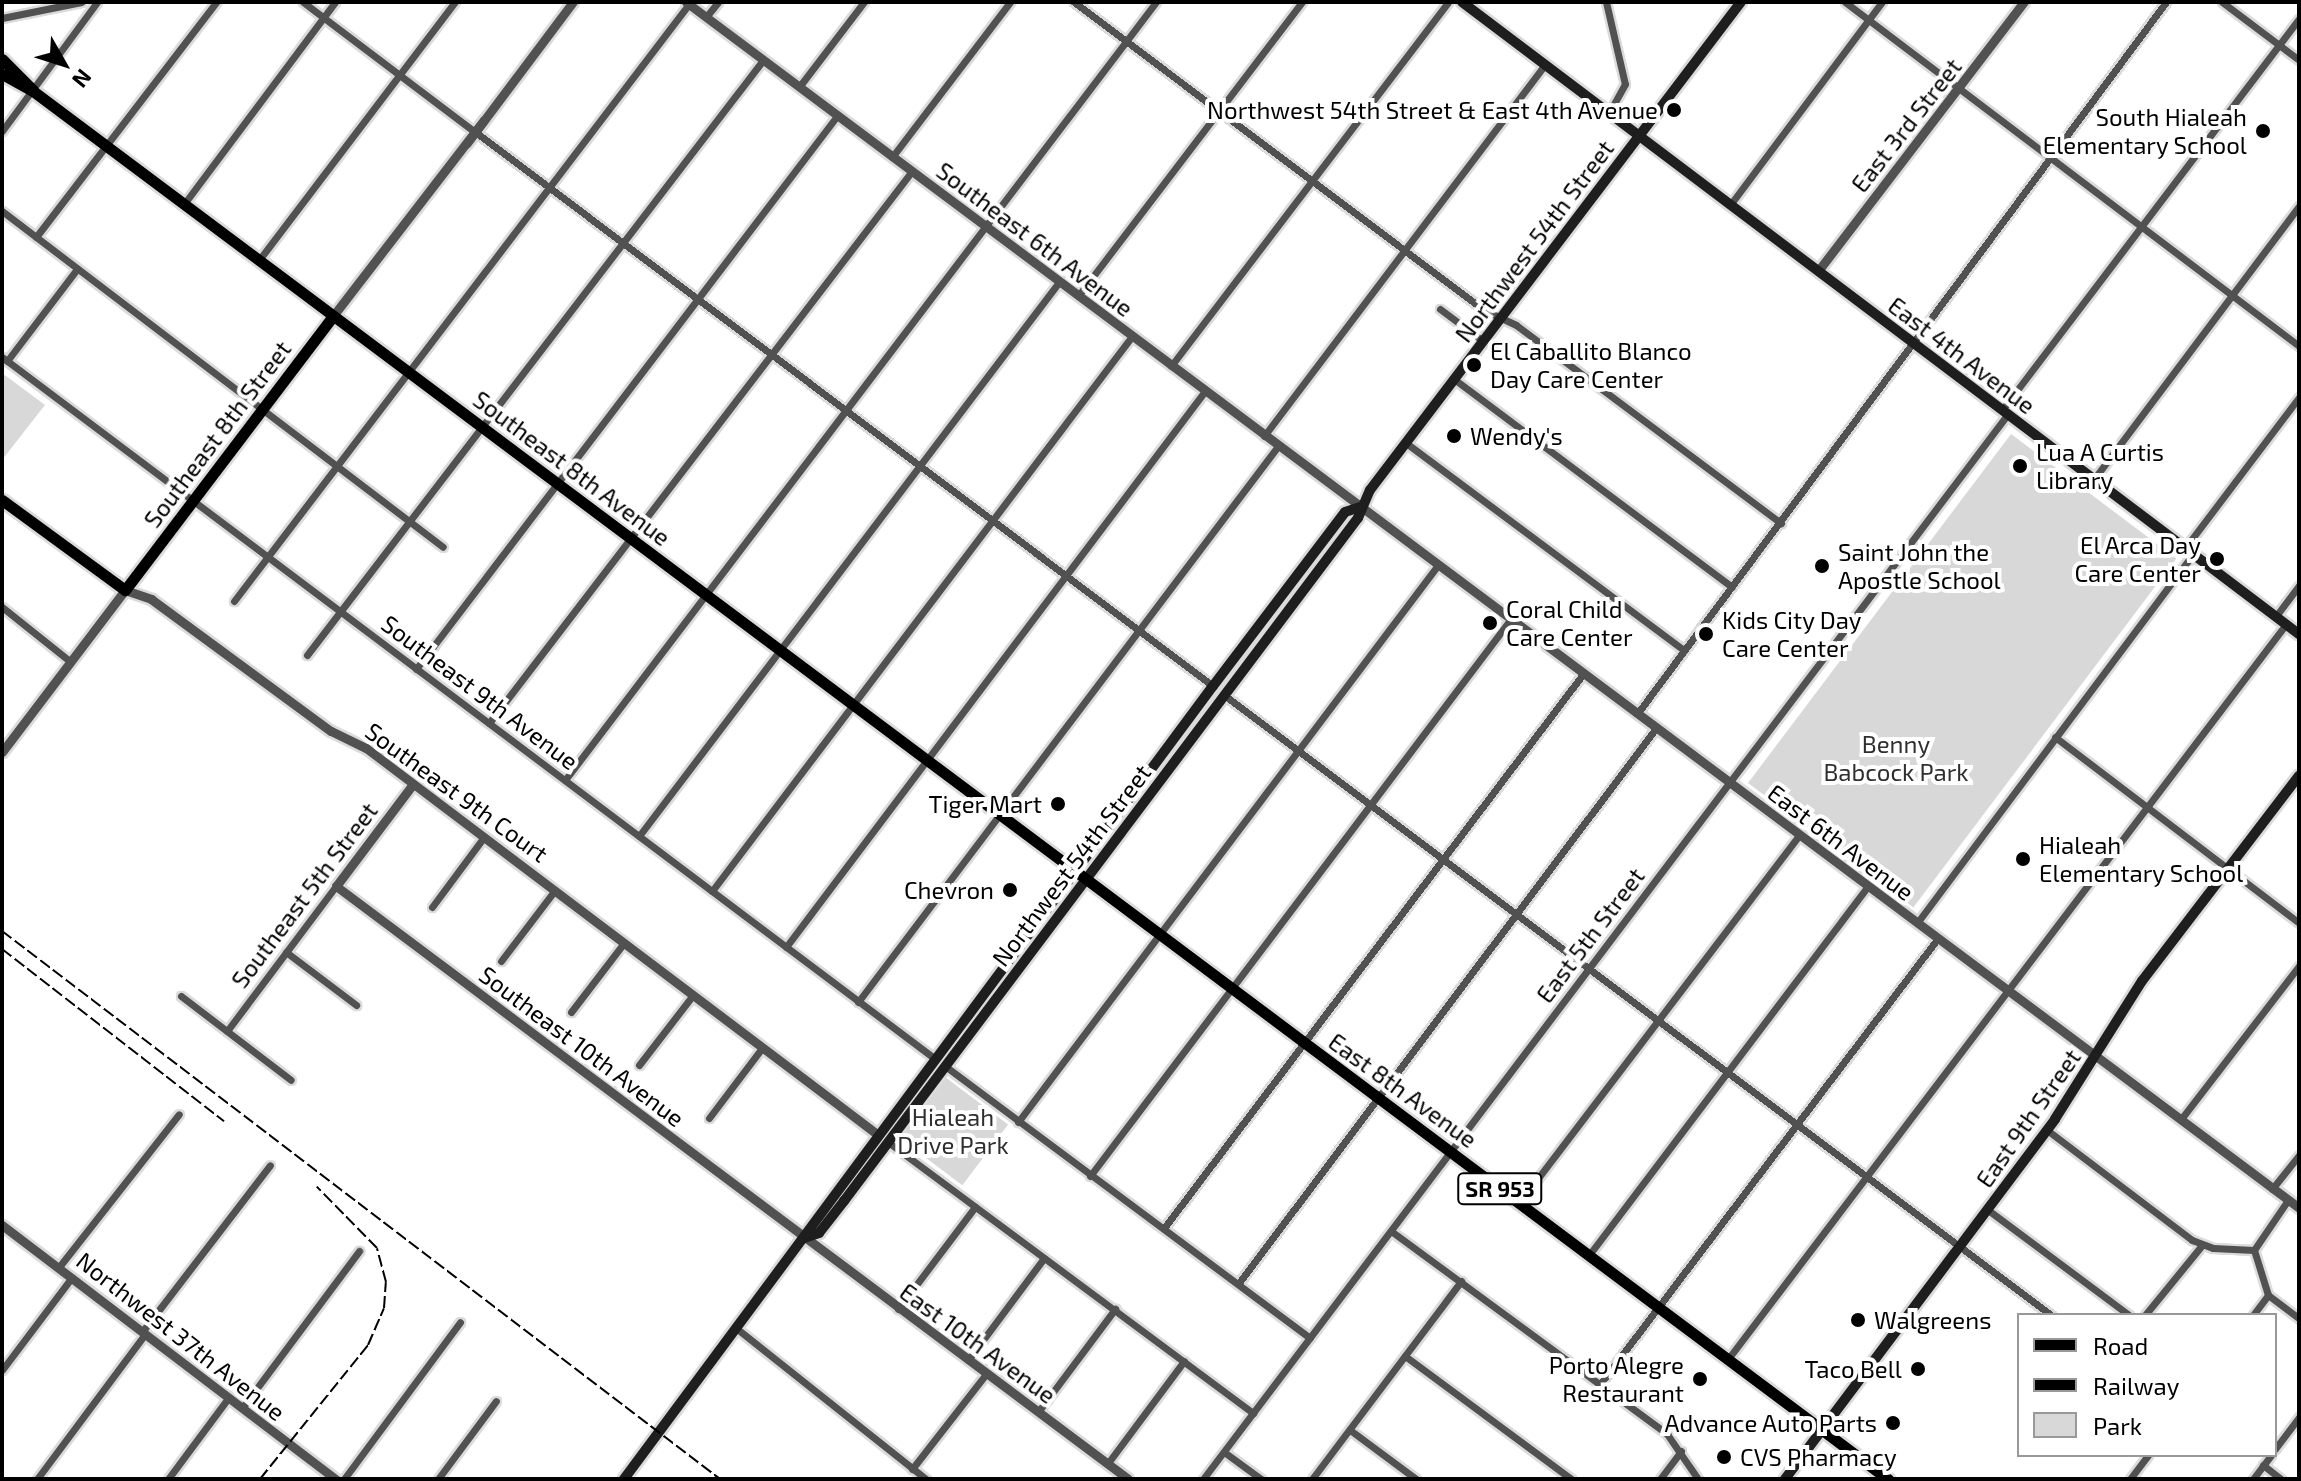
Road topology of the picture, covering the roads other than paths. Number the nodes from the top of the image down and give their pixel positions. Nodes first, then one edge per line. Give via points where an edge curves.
1 (81, 2) edge
2 (97, 2) edge
3 (216, 2) edge
4 (303, 2) edge
5 (335, 2) edge
6 (455, 2) edge
7 (573, 2) edge
8 (718, 2) edge
9 (864, 2) edge
10 (1010, 2) edge
11 (1074, 2) edge
12 (1156, 2) edge
13 (1302, 2) edge
14 (1448, 2) edge
15 (1462, 2) edge
16 (1606, 2) edge
17 (1741, 2) edge
18 (1845, 2) edge
19 (1882, 2) edge
20 (2024, 2) edge
21 (2166, 2) edge
22 (2222, 2) edge
23 (688, 3) edge
24 (324, 17) junction
25 (706, 17) junction
26 (2, 18) edge
27 (2299, 19) edge
28 (1868, 20) junction
29 (1126, 41) junction
30 (2279, 45) junction
31 (2, 59) edge
32 (763, 60) junction
33 (2299, 60) edge
34 (1545, 64) junction
35 (2, 74) edge
36 (400, 74) junction
37 (799, 87) junction
38 (33, 91) junction
39 (1958, 91) junction
40 (1219, 111) junction
41 (1609, 113) junction
42 (837, 116) junction
43 (2, 131) edge
44 (475, 132) junction
45 (1640, 136) junction
46 (106, 146) junction
47 (892, 157) junction
48 (2050, 161) junction
49 (912, 171) junction
50 (1312, 181) junction
51 (547, 185) junction
52 (184, 204) junction
53 (1730, 205) junction
54 (2299, 206) edge
55 (2, 211) edge
56 (985, 226) junction
57 (2140, 228) junction
58 (36, 237) junction
59 (623, 242) junction
60 (1404, 250) junction
61 (259, 260) junction
62 (77, 269) junction
63 (1818, 271) junction
64 (1059, 282) junction
65 (1078, 296) junction
66 (2231, 296) junction
67 (696, 297) junction
68 (1440, 309) dead end
69 (333, 316) junction
70 (1501, 317) junction
71 (1132, 336) junction
72 (1483, 341) junction
73 (1912, 342) junction
74 (2299, 346) edge
75 (772, 354) junction
76 (5, 359) edge
77 (1171, 366) junction
78 (407, 371) junction
79 (1454, 379) junction
80 (1205, 391) junction
81 (2299, 397) edge
82 (846, 410) junction
83 (2005, 412) junction
84 (261, 413) junction
85 (482, 427) junction
86 (1264, 436) junction
87 (1406, 443) junction
88 (1278, 446) junction
89 (919, 465) junction
90 (335, 466) junction
91 (2094, 479) junction
92 (555, 482) junction
93 (2, 500) edge
94 (194, 501) junction
95 (1360, 507) junction
96 (992, 521) junction
97 (410, 522) junction
98 (1781, 523) junction
99 (630, 539) junction
100 (443, 547) dead end
101 (2189, 551) junction
102 (268, 555) junction
103 (1438, 565) junction
104 (1065, 576) junction
105 (2299, 586) edge
106 (1732, 587) junction
107 (125, 590) junction
108 (706, 595) junction
109 (234, 601) dead end
110 (2, 607) edge
111 (340, 612) junction
112 (1270, 612) junction
113 (2276, 616) junction
114 (1510, 620) junction
115 (2286, 624) junction
116 (1139, 631) junction
117 (2299, 634) edge
118 (1684, 650) junction
119 (780, 651) junction
120 (307, 655) dead end
121 (71, 662) junction
122 (416, 669) junction
123 (1583, 674) junction
124 (1213, 686) junction
125 (1224, 695) junction
126 (853, 706) junction
127 (1637, 714) junction
128 (489, 723) junction
129 (1656, 728) junction
130 (2055, 737) junction
131 (1298, 751) junction
132 (2, 752) edge
133 (926, 761) junction
134 (2299, 776) edge
135 (565, 780) junction
136 (1730, 783) junction
137 (413, 784) junction
138 (1371, 805) junction
139 (2146, 808) junction
140 (999, 816) junction
141 (1799, 835) junction
142 (639, 836) junction
143 (484, 837) junction
144 (1444, 859) junction
145 (1074, 871) junction
146 (2228, 871) junction
147 (1085, 879) junction
148 (336, 886) junction
149 (1868, 886) junction
150 (555, 890) junction
151 (712, 891) junction
152 (432, 907) dead end
153 (1517, 913) junction
154 (1917, 923) junction
155 (2299, 923) edge
156 (1158, 935) junction
157 (1938, 938) junction
158 (624, 943) junction
159 (786, 947) junction
160 (286, 952) junction
161 (501, 961) dead end
162 (2299, 966) edge
163 (1590, 967) junction
164 (1231, 989) junction
165 (2008, 991) junction
166 (693, 995) junction
167 (181, 996) dead end
168 (858, 1002) junction
169 (356, 1005) dead end
170 (973, 1006) junction
171 (571, 1012) dead end
172 (1659, 1019) junction
173 (227, 1031) junction
174 (1304, 1044) junction
175 (762, 1048) junction
176 (2096, 1056) junction
177 (934, 1058) junction
178 (639, 1065) dead end
179 (945, 1066) junction
180 (1730, 1071) junction
181 (291, 1080) dead end
182 (1378, 1099) junction
183 (179, 1114) dead end
184 (709, 1118) dead end
185 (2181, 1119) junction
186 (1018, 1122) junction
187 (1799, 1123) junction
188 (2047, 1130) junction
189 (877, 1134) junction
190 (891, 1138) junction
191 (1451, 1153) junction
192 (2299, 1155) edge
193 (270, 1165) dead end
194 (1868, 1174) junction
195 (1090, 1176) junction
196 (2272, 1189) junction
197 (2288, 1200) junction
198 (1519, 1203) junction
199 (975, 1207) junction
200 (2299, 1208) edge
201 (1988, 1210) junction
202 (2, 1225) edge
203 (1164, 1228) junction
204 (1391, 1231) junction
205 (804, 1238) junction
206 (2202, 1245) junction
207 (1961, 1246) junction
208 (2254, 1250) junction
209 (359, 1251) dead end
210 (1589, 1255) junction
211 (1044, 1258) junction
212 (59, 1267) junction
213 (72, 1277) junction
214 (1461, 1281) junction
215 (1238, 1284) junction
216 (2268, 1295) junction
217 (1660, 1307) junction
218 (898, 1309) junction
219 (1115, 1309) junction
220 (2048, 1313) edge
221 (2126, 1313) edge
222 (2147, 1313) edge
223 (2254, 1313) edge
224 (2299, 1318) edge
225 (460, 1322) dead end
226 (736, 1328) junction
227 (144, 1333) junction
228 (1310, 1338) junction
229 (1405, 1356) junction
230 (1728, 1359) junction
231 (968, 1360) junction
232 (1184, 1361) junction
233 (2, 1370) edge
234 (986, 1374) junction
235 (1600, 1384) junction
236 (229, 1397) junction
237 (496, 1401) dead end
238 (242, 1408) junction
239 (1038, 1412) junction
240 (1253, 1413) junction
241 (2299, 1417) edge
242 (1350, 1430) junction
243 (1823, 1430) junction
244 (2277, 1446) edge
245 (1681, 1451) junction
246 (1224, 1452) junction
247 (2146, 1457) edge
248 (2269, 1457) edge
249 (1108, 1463) junction
250 (2263, 1465) junction
251 (912, 1469) junction
252 (37, 1479) edge
253 (168, 1479) edge
254 (336, 1479) edge
255 (344, 1479) edge
256 (438, 1479) edge
257 (624, 1479) edge
258 (926, 1479) edge
259 (1128, 1479) edge
260 (1203, 1479) edge
261 (1261, 1479) edge
262 (1312, 1479) edge
263 (1416, 1479) edge
264 (1571, 1479) edge
265 (1660, 1479) edge
266 (1698, 1479) edge
267 (1785, 1479) edge
268 (1888, 1479) edge
269 (2130, 1479) edge
270 (2253, 1479) edge
271 (2281, 1479) edge

1 - 26 street
2 - 38 street
3 - 46 street
4 - 24 street
5 - 24 street
6 - 36 street
7 - 44 street, Southeast 8th Street
8 - 25 street
9 - 37 street
10 - 47 street
11 - 29 street
12 - 29 street
13 - 40 street
14 - 50 street
15 - 34 main road, East 4th Avenue
16 - 41 street via 1625,84
17 - 45 main road, Northwest 54th Street
18 - 28 street
19 - 28 street
20 - 39 street, East 3rd Street
21 - 48 street
22 - 30 street
23 - 25 street, Southeast 6th Avenue
23 - 51 street
24 - 36 street
24 - 52 street
25 - 32 street, Southeast 6th Avenue
27 - 30 street, East 5th Street
28 - 39 street
28 - 53 street
29 - 40 street
29 - 56 street
30 - 33 street
30 - 57 street, East 5th Street
31 - 38 main road, SR 953
32 - 37 street, Southeast 6th Avenue
32 - 59 street
34 - 41 main road, East 4th Avenue
34 - 60 street
35 - 38 main road, SR 953
36 - 44 street
36 - 61 street
37 - 42 street, Southeast 6th Avenue
38 - 43 street
38 - 46 main road, Southeast 8th Avenue / SR 953
39 - 48 street
39 - 63 street, East 3rd Street
40 - 50 street
40 - 65 street
41 - 45 main road, East 4th Avenue
42 - 47 street, Southeast 6th Avenue
42 - 67 street
44 - 51 street
44 - 69 street, Southeast 8th Street
45 - 53 main road, East 4th Avenue
45 - 70 main road, Northwest 54th Street
46 - 52 main road, Southeast 8th Avenue / SR 953
46 - 58 street
47 - 49 street, Southeast 6th Avenue
48 - 57 street
48 - 73 street
49 - 56 street, Southeast 6th Avenue
49 - 75 street
50 - 60 street
50 - 77 street
51 - 59 street
51 - 78 street
52 - 61 main road, Southeast 8th Avenue / SR 953
53 - 63 main road, East 4th Avenue
54 - 66 street
55 - 58 street
56 - 64 street, Southeast 6th Avenue
56 - 82 street
57 - 66 street
57 - 83 street, East 5th Street
58 - 62 street
59 - 67 street
59 - 85 street
60 - 70 street
60 - 86 street
61 - 69 main road, Southeast 8th Avenue / SR 953
62 - 76 street
62 - 84 street
63 - 73 main road, East 4th Avenue
64 - 65 street, Southeast 6th Avenue
64 - 89 street
65 - 71 street, Southeast 6th Avenue
66 - 74 street
66 - 91 street
67 - 75 street
67 - 92 street
68 - 72 street
69 - 78 main road, Southeast 8th Avenue / SR 953
69 - 84 main road, Southeast 8th Street
70 - 72 main road, Northwest 54th Street
70 - 98 street
71 - 77 street, Southeast 6th Avenue
71 - 96 street
72 - 79 main road, Northwest 54th Street
73 - 83 main road, East 4th Avenue
73 - 98 street
75 - 82 street
75 - 99 street
76 - 94 street, Southeast 9th Avenue
77 - 80 street, Southeast 6th Avenue
78 - 85 main road, Southeast 8th Avenue / SR 953
78 - 90 street
79 - 87 main road, Northwest 54th Street
79 - 106 street
80 - 86 street, Southeast 6th Avenue
80 - 104 street
81 - 101 street
82 - 89 street
82 - 108 street
83 - 91 main road, East 4th Avenue
83 - 136 street, East 5th Street
84 - 90 street
84 - 94 main road, Southeast 8th Street
85 - 92 main road, Southeast 8th Avenue / SR 953
85 - 97 street
86 - 88 street, Southeast 6th Avenue
87 - 95 main road, Northwest 54th Street
87 - 118 street
88 - 95 street, Southeast 6th Avenue
88 - 116 street
89 - 96 street
89 - 119 street
90 - 97 street
90 - 102 street
91 - 101 main road, East 4th Avenue
92 - 99 main road, Southeast 8th Avenue / SR 953
92 - 122 street
93 - 107 main road, Southeast 9th Court
94 - 102 street, Southeast 9th Avenue
94 - 107 main road, Southeast 8th Street
95 - 103 street, East 6th Avenue
95 - 112 main road, Northwest 54th Street via 1345,512
95 - 125 main road, Northwest 54th Street via 1358,518
96 - 104 street
96 - 126 street
97 - 100 street
97 - 111 street
98 - 106 street
99 - 108 main road, Southeast 8th Avenue / SR 953
99 - 128 street
101 - 113 main road, East 4th Avenue
101 - 130 street
102 - 109 street
102 - 111 street, Southeast 9th Avenue
103 - 114 street, East 6th Avenue
103 - 131 street
104 - 116 street
104 - 133 street
105 - 113 street
106 - 118 street
107 - 121 street, Southeast 8th Street
107 - 137 street, Southeast 9th Court via 151,599 331,731 366,748
108 - 119 main road, Southeast 8th Avenue / SR 953
108 - 135 street
110 - 121 street
111 - 120 street
111 - 122 street, Southeast 9th Avenue
112 - 124 main road, Northwest 54th Street
112 - 125 main road via 1231,672
113 - 115 main road, East 4th Avenue
114 - 123 street, East 6th Avenue
114 - 138 street
115 - 117 main road, East 4th Avenue
115 - 139 street
116 - 124 street
116 - 140 street
118 - 127 street
119 - 126 main road, Southeast 8th Avenue / SR 953
119 - 142 street
121 - 132 street, Southeast 8th Street
122 - 128 street, Southeast 9th Avenue
123 - 127 street, East 6th Avenue
123 - 144 street
124 - 145 main road, Northwest 54th Street
125 - 131 street
125 - 147 main road, Northwest 54th Street
126 - 133 main road, Southeast 8th Avenue / SR 953
126 - 151 street
127 - 129 street, East 6th Avenue
128 - 135 street, Southeast 9th Avenue
129 - 136 street, East 6th Avenue
129 - 153 street
130 - 139 street
130 - 154 street
131 - 138 street
131 - 156 street
133 - 140 main road, Southeast 8th Avenue / SR 953
133 - 159 street
134 - 146 main road, East 9th Street
135 - 142 street, Southeast 9th Avenue
136 - 141 street, East 6th Avenue
136 - 163 street, East 5th Street
137 - 143 street, Southeast 9th Court
137 - 148 street, Southeast 5th Street
138 - 144 street
138 - 164 street
139 - 146 street
139 - 165 street
140 - 145 main road, Southeast 8th Avenue / SR 953
140 - 168 street
141 - 149 street, East 6th Avenue
141 - 172 street
142 - 151 street, Southeast 9th Avenue
143 - 150 street, Southeast 9th Court
143 - 152 street
144 - 153 street
144 - 174 street
145 - 147 main road, Southeast 8th Avenue / SR 953
145 - 170 main road, Northwest 54th Street
146 - 155 street
146 - 176 main road, East 9th Street via 2142,981
147 - 156 main road, East 8th Avenue / SR 953
147 - 179 main road, Northwest 54th Street
148 - 160 street, Southeast 5th Street
148 - 205 street, Southeast 10th Avenue
149 - 154 street, East 6th Avenue
149 - 180 street
150 - 158 street, Southeast 9th Court
150 - 161 street
151 - 159 street, Southeast 9th Avenue
153 - 163 street
153 - 182 street
154 - 157 street, East 6th Avenue
156 - 164 main road, East 8th Avenue / SR 953
156 - 186 street
157 - 165 street, East 6th Avenue
157 - 187 street
158 - 166 street, Southeast 9th Court
158 - 171 street
159 - 168 street, Southeast 9th Avenue
160 - 169 street
160 - 173 street, Southeast 5th Street
162 - 185 street
163 - 172 street
163 - 191 street, East 5th Street
164 - 174 main road, East 8th Avenue / SR 953
164 - 195 street
165 - 176 street, East 6th Avenue
165 - 194 street
166 - 175 street, Southeast 9th Court
166 - 178 street
167 - 173 street
168 - 177 street, Southeast 9th Avenue
170 - 177 main road, Northwest 54th Street
170 - 179 main road via 971,1019 948,1050
172 - 180 street
172 - 198 street
173 - 181 street
174 - 182 main road, East 8th Avenue / SR 953
174 - 203 street
175 - 184 street
175 - 189 street, Southeast 9th Court
176 - 185 street, East 6th Avenue
176 - 188 main road, East 9th Street
177 - 189 main road, Northwest 54th Street
177 - 190 main road via 933,1068 895,1120
179 - 186 street
179 - 190 main road, Northwest 54th Street
180 - 187 street
180 - 210 street
182 - 191 main road, East 8th Avenue / SR 953
182 - 215 street
183 - 212 street
185 - 196 street, East 6th Avenue
186 - 195 street
187 - 194 street
187 - 217 street
188 - 201 main road, East 9th Street
188 - 206 street
189 - 205 main road, Northwest 54th Street
190 - 199 street
190 - 205 main road, Northwest 54th Street via 819,1233
191 - 198 main road, East 8th Avenue / SR 953
191 - 204 street, East 5th Street
192 - 196 street
193 - 227 street
194 - 207 street
194 - 230 street
195 - 203 street
196 - 197 street, East 6th Avenue
197 - 200 street, East 6th Avenue
197 - 208 street
198 - 210 main road, East 8th Avenue / SR 953
199 - 211 street
199 - 218 street
201 - 207 main road, East 9th Street
201 - 221 street
202 - 212 street, Northwest 37th Avenue
203 - 215 street
204 - 214 street
204 - 228 street, East 5th Street
205 - 218 street, East 10th Avenue
205 - 226 main road, Northwest 54th Street
206 - 208 street
206 - 222 street
207 - 220 street
207 - 243 main road, East 9th Street
208 - 216 street
209 - 238 street
210 - 217 main road, East 8th Avenue / SR 953
211 - 219 street
211 - 231 street
212 - 213 street, Northwest 37th Avenue
213 - 227 street, Northwest 37th Avenue
213 - 233 street
214 - 229 street
214 - 235 street
215 - 228 street
216 - 223 street
216 - 224 street
217 - 230 main road, East 8th Avenue / SR 953
217 - 235 street
218 - 231 street, East 10th Avenue
219 - 232 street
219 - 239 street
225 - 255 street
226 - 251 street
226 - 257 main road, Northwest 54th Street
227 - 236 street, Northwest 37th Avenue
227 - 252 street
228 - 240 street, East 5th Street
229 - 242 street
229 - 264 street
230 - 243 main road, East 8th Avenue / SR 953
231 - 234 street, East 10th Avenue
232 - 240 street
232 - 249 street
234 - 239 street, East 10th Avenue
234 - 251 street
235 - 245 street via 1667,1434
236 - 238 street, Northwest 37th Avenue
236 - 253 street
237 - 256 street
238 - 254 street, Northwest 37th Avenue
239 - 249 street, East 10th Avenue
240 - 246 street, East 5th Street
241 - 244 street
242 - 262 street
242 - 263 street
243 - 267 main road, East 9th Street
243 - 268 main road, East 8th Avenue / SR 953
245 - 265 street
245 - 266 street
246 - 260 street, East 5th Street
246 - 261 street
247 - 269 street
248 - 250 street
249 - 259 street, East 10th Avenue
250 - 270 street
250 - 271 street
251 - 258 street

